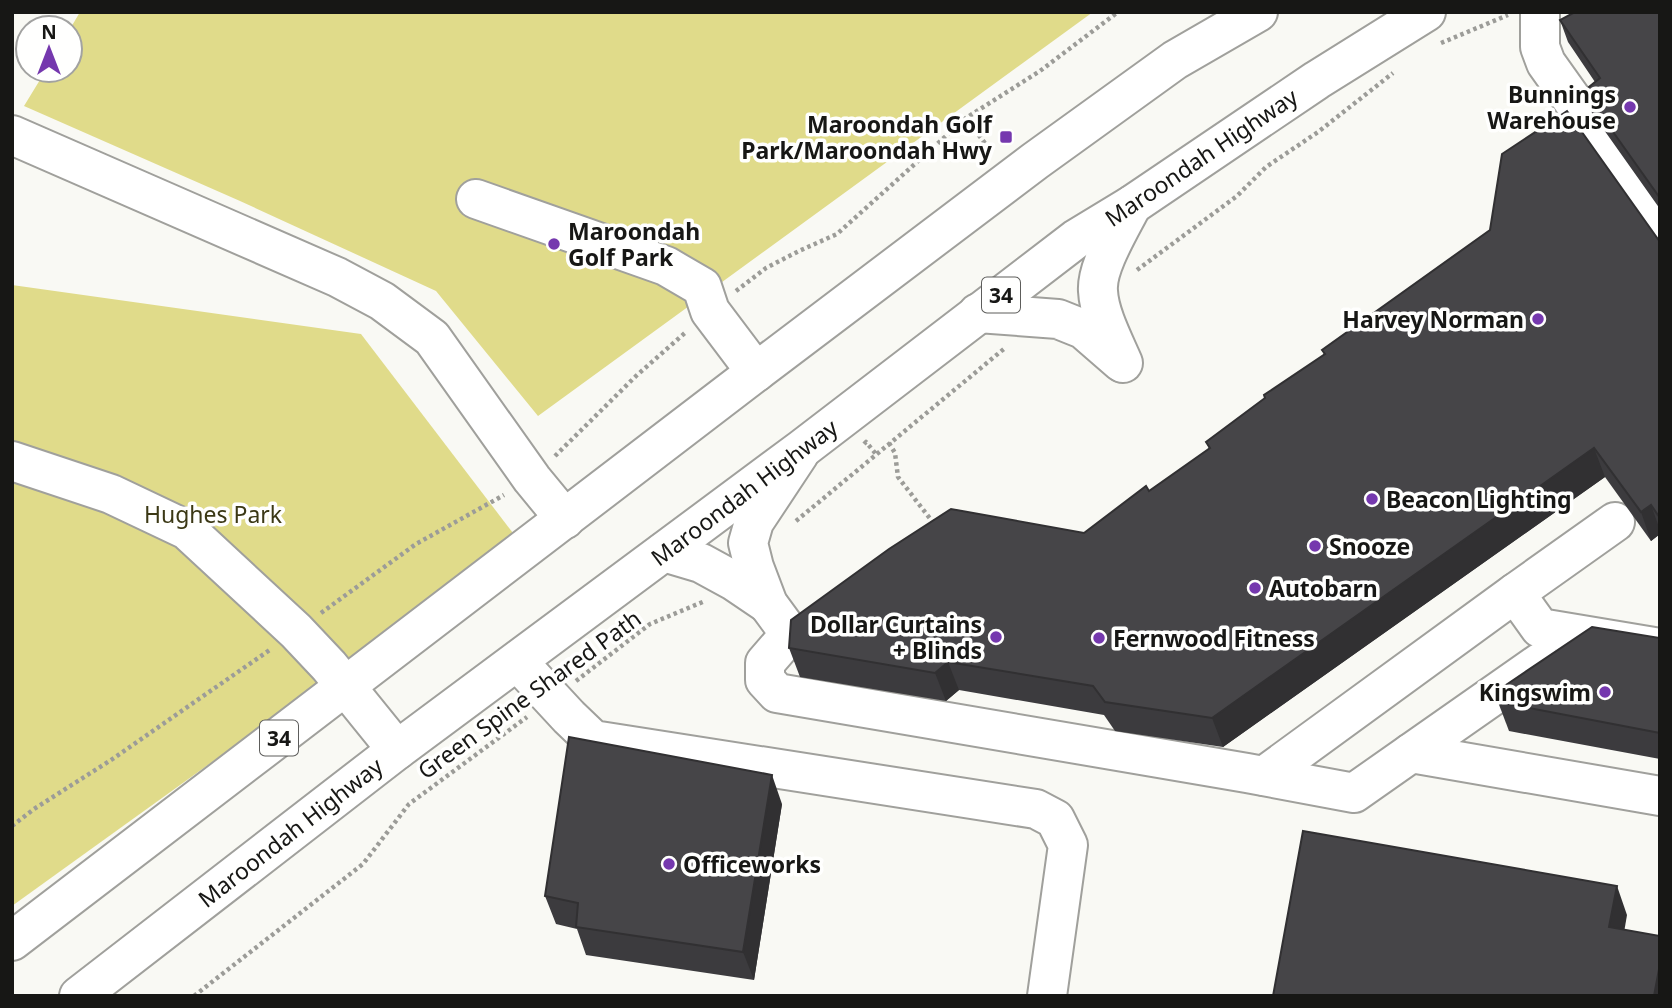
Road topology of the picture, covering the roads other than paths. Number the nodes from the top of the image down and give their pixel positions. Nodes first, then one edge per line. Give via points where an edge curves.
1 (1258, 12) edge
2 (1540, 12) edge
3 (1429, 29) edge
4 (12, 135) edge
5 (476, 199) dead end
6 (1132, 205) junction
7 (1660, 223) edge
8 (978, 313) junction
9 (756, 372) junction
10 (802, 449) junction
11 (12, 461) edge
12 (565, 519) junction
13 (1615, 522) dead end
14 (664, 552) junction
15 (1515, 593) junction
16 (768, 604) junction
17 (1580, 635) junction
18 (1660, 648) edge
19 (518, 662) junction
20 (346, 687) junction
21 (397, 750) junction
22 (1411, 753) junction
23 (1264, 776) junction
24 (1660, 796) edge
25 (12, 941) edge
26 (79, 996) edge
27 (1047, 996) edge

1 - 9 main road, 34 via 1175,60
2 - 7 main road via 1540,47 1546,63
3 - 6 main road, Maroondah Highway / 34 via 1317,80
4 - 12 main road via 383,301 432,338
5 - 9 main road via 666,266 702,288 710,311
6 - 8 main road, Maroondah Highway / 34 via 1076,239
6 - 8 main road via 1103,265 1098,291 1122,363 1083,329 1058,319
8 - 10 main road, Maroondah Highway / 34
9 - 12 main road, 34
10 - 14 main road, Maroondah Highway / 34
10 - 16 main road via 754,522 748,543
11 - 20 main road via 111,494 187,530 296,631
12 - 20 main road, 34
13 - 15 main road
14 - 16 main road via 701,563
14 - 19 main road, Maroondah Highway / 34
15 - 17 main road via 1540,628
15 - 23 main road
16 - 23 main road via 790,634 765,663 765,680 777,694
17 - 18 main road
17 - 22 main road
19 - 21 main road, Maroondah Highway / 34
19 - 27 main road via 593,740 1036,809 1055,819 1068,845
20 - 21 main road
20 - 25 main road, 34
21 - 26 main road, Maroondah Highway / 34
22 - 23 main road via 1353,793
22 - 24 main road

